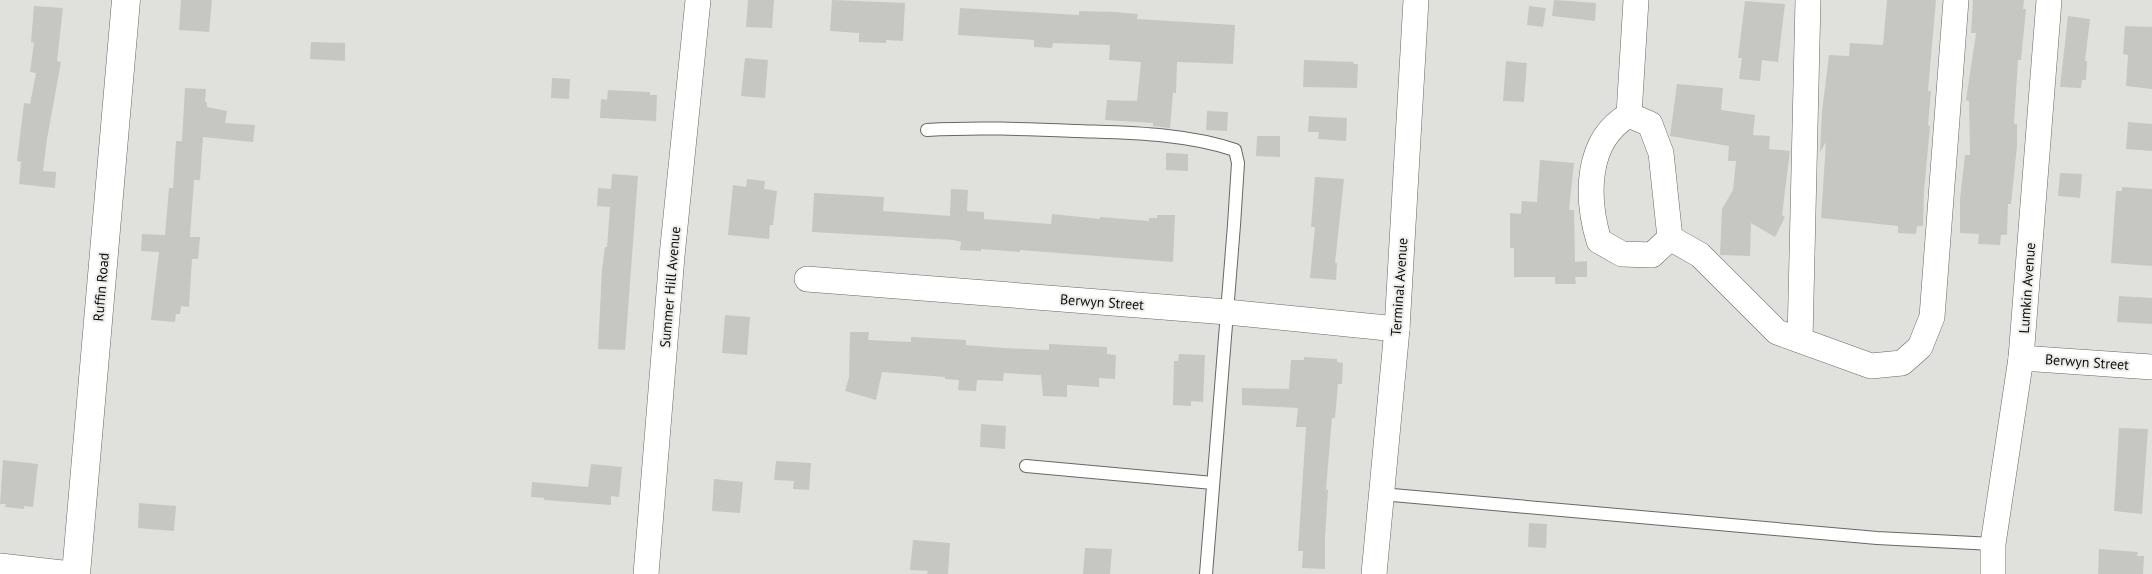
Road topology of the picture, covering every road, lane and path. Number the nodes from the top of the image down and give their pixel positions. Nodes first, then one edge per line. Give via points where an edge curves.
1 (126, 0) edge
2 (698, 0) edge
3 (1416, 0) edge
4 (1636, 0) edge
5 (1808, 0) edge
6 (1956, 0) edge
7 (2049, 0) edge
8 (1629, 115) junction
9 (927, 130) dead end
10 (1670, 238) junction
11 (807, 279) dead end
12 (1227, 312) junction
13 (1397, 329) junction
14 (1800, 340) junction
15 (2021, 358) junction
16 (2152, 367) edge
17 (1026, 466) dead end
18 (1214, 482) junction
19 (1381, 494) junction
20 (1993, 544) junction
21 (0, 566) edge
22 (70, 574) edge
23 (76, 574) edge
24 (646, 574) edge
25 (1206, 574) edge
26 (1374, 574) edge
27 (1993, 574) edge

1 - 23 street, Ruffin Road
2 - 24 street, Summer Hill Avenue via 672,256
3 - 13 street, Terminal Avenue
4 - 8 street
5 - 14 street
6 - 14 street via 1932,317 1920,347 1902,363 1871,366
7 - 15 street, Lumkin Avenue
8 - 10 street via 1650,124 1661,153
8 - 10 street via 1618,122 1601,145 1590,177 1593,220 1600,241 1622,254 1652,255
9 - 12 lane via 975,127 1130,133 1210,142 1235,150 1238,163
10 - 14 street via 1700,255 1777,332
11 - 12 street, Berwyn Street
12 - 13 street, Berwyn Street
12 - 18 lane
13 - 19 street, Terminal Avenue
15 - 16 street, Berwyn Street
15 - 20 street, Lumkin Avenue
17 - 18 lane
18 - 25 lane
19 - 20 lane via 1877,538
19 - 26 street, Terminal Avenue
20 - 27 street, Lumkin Avenue
21 - 22 street

